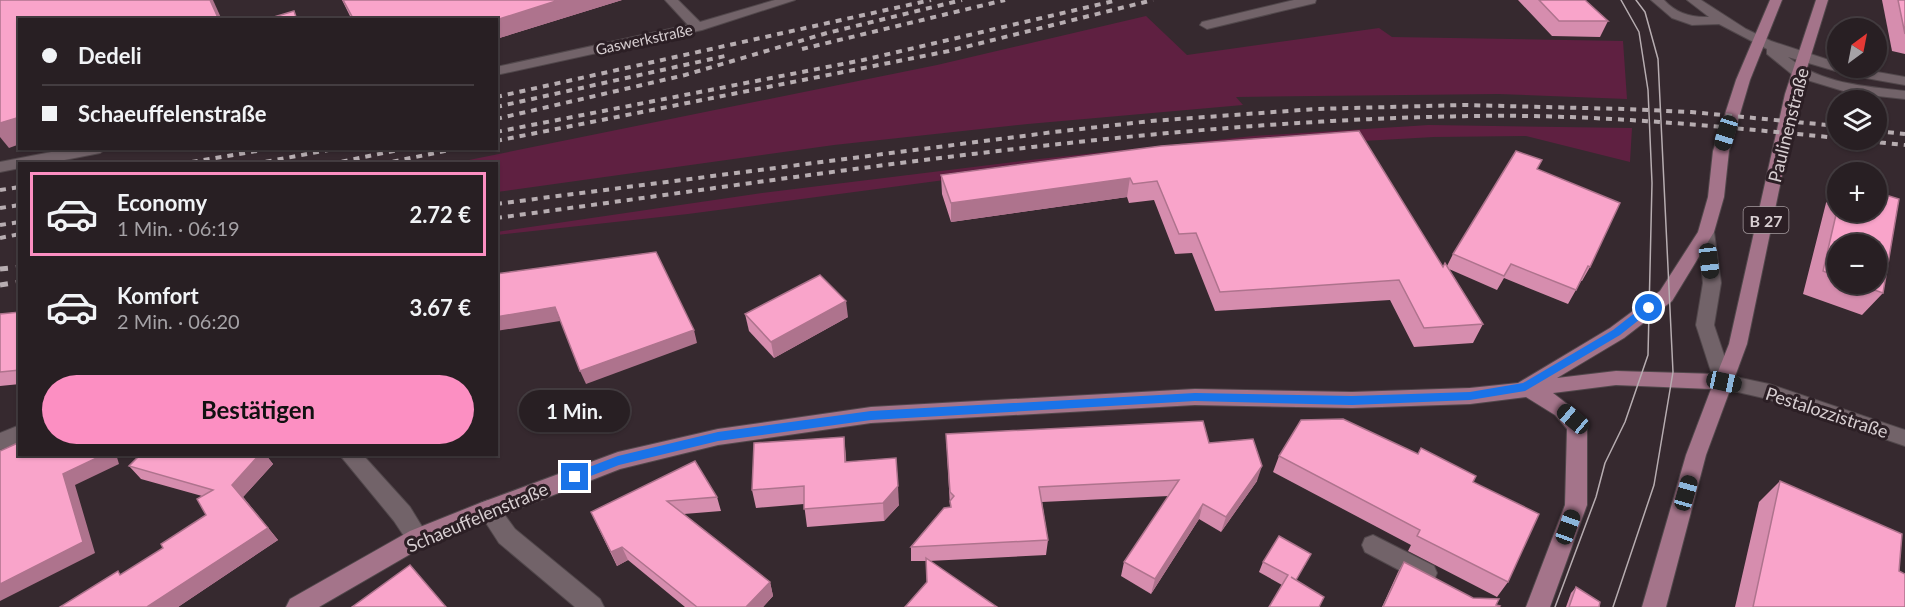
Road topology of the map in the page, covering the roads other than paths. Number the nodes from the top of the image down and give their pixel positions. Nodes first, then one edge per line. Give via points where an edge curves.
1 (671, 0) edge
2 (789, 0) edge
3 (1310, 0) edge
4 (1657, 0) edge
5 (1693, 0) edge
6 (1776, 0) edge
7 (1822, 0) edge
8 (1718, 20) junction
9 (1207, 25) dead end
10 (698, 27) junction
11 (1759, 40) junction
12 (1802, 65) junction
13 (498, 71) edge
14 (1905, 81) edge
15 (1905, 95) edge
16 (89, 150) edge
17 (26, 162) edge
18 (18, 164) edge
19 (0, 167) edge
20 (1706, 232) junction
21 (1724, 382) junction
22 (1525, 387) junction
23 (18, 434) edge
24 (1905, 438) edge
25 (0, 442) edge
26 (351, 456) edge
27 (488, 509) junction
28 (418, 538) junction
29 (1373, 545) dead end
30 (1446, 584) edge
31 (298, 607) edge
32 (592, 607) edge
33 (1538, 607) edge
34 (1654, 607) edge

1 - 10 street
2 - 10 street, Gaswerkstraße
3 - 9 street
4 - 8 street via 1662,8 1683,19
5 - 8 street
6 - 11 main road
7 - 12 main road, B 27
8 - 11 street
10 - 13 street, Gaswerkstraße
11 - 12 street
11 - 20 main road via 1721,151 1716,197
12 - 14 street
12 - 15 street via 1850,89
12 - 21 main road, Paulinenstraße / B 27 via 1792,94 1750,298
16 - 17 street
18 - 19 street
20 - 21 street via 1712,283 1705,325
20 - 22 main road via 1666,296 1617,333
21 - 22 main road, Schaeuffelenstraße via 1616,378
21 - 24 street, Pestalozzistraße via 1769,392
21 - 34 main road, Paulinenstraße / B 27 via 1696,455
22 - 27 main road, Schaeuffelenstraße via 1470,396 1352,400 1195,397 871,415 718,437 618,461
22 - 33 main road via 1573,419 1577,439 1576,505
23 - 25 street
26 - 28 street
27 - 28 main road, Schaeuffelenstraße
27 - 32 street via 507,536
28 - 31 main road, Schaeuffelenstraße
29 - 30 street

